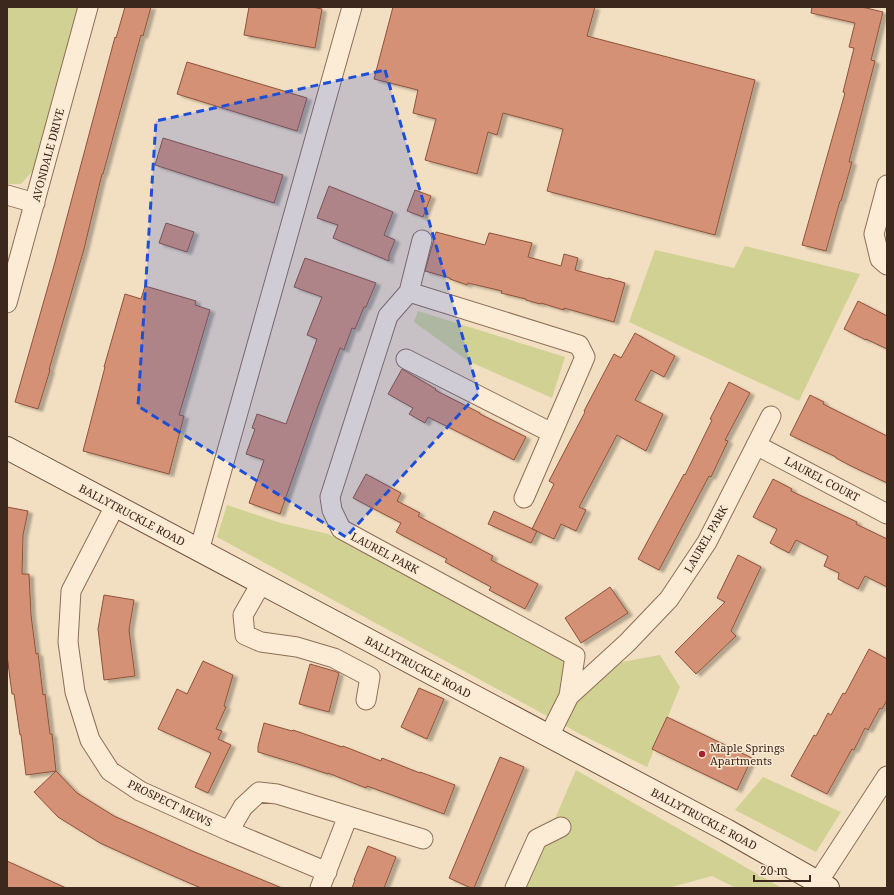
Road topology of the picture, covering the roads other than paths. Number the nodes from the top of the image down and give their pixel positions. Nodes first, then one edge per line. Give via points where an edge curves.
1 (88, 7) edge
2 (352, 7) edge
3 (887, 185) edge
4 (7, 195) edge
5 (35, 203) junction
6 (422, 240) dead end
7 (887, 265) edge
8 (409, 292) junction
9 (7, 302) edge
10 (406, 359) dead end
11 (771, 416) dead end
12 (552, 433) junction
13 (756, 445) junction
14 (7, 448) edge
15 (524, 498) dead end
16 (115, 506) junction
17 (887, 514) edge
18 (199, 551) junction
19 (262, 584) junction
20 (570, 696) junction
21 (366, 700) dead end
22 (549, 736) junction
23 (887, 776) edge
24 (348, 816) junction
25 (561, 827) dead end
26 (229, 832) junction
27 (422, 838) dead end
28 (323, 880) edge
29 (823, 885) edge
30 (514, 888) edge

1 - 5 street, AVONDALE DRIVE
2 - 18 street
3 - 7 street via 874,234 880,259
4 - 5 street
5 - 9 street, AVONDALE DRIVE
6 - 8 street, LAUREL PARK
8 - 12 street via 579,345 585,357
8 - 20 street, LAUREL PARK via 388,316 330,497 332,510 341,529 575,656
10 - 12 street
11 - 13 street, LAUREL PARK
12 - 15 street
13 - 17 street, LAUREL COURT
13 - 20 street, LAUREL PARK via 707,542 669,599 627,643
14 - 16 street, BALLYTRUCKLE ROAD
16 - 18 street, BALLYTRUCKLE ROAD
16 - 26 street, PROSPECT MEWS via 71,591 68,642 75,692 90,740 110,772 140,791
18 - 19 street, BALLYTRUCKLE ROAD
19 - 21 street via 243,615 245,635 261,642 297,647 334,658 370,677
19 - 22 street, BALLYTRUCKLE ROAD
20 - 22 street, LAUREL PARK
22 - 29 street, BALLYTRUCKLE ROAD
23 - 29 street
24 - 26 street via 277,794 259,792 243,808
24 - 27 street
24 - 28 street, PROSPECT MEWS
25 - 30 street via 537,839
26 - 28 street, PROSPECT MEWS

